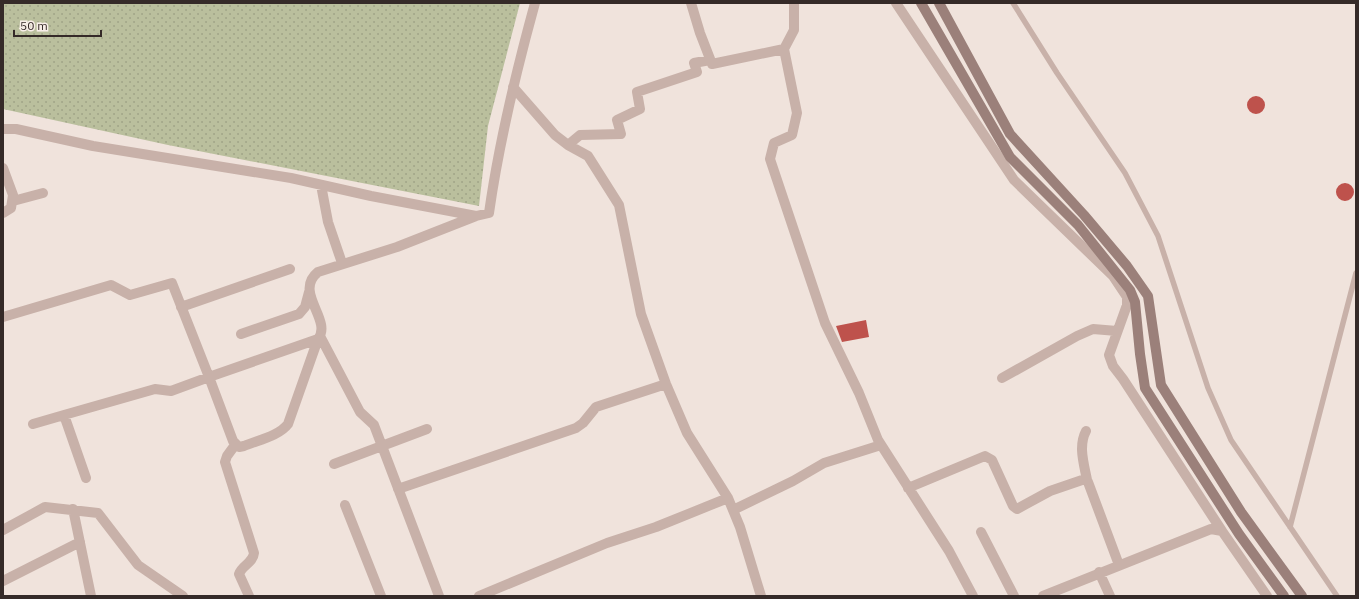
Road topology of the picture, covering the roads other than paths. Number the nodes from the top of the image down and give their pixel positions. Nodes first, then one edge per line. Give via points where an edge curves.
1 (535, 3) edge
2 (691, 3) edge
3 (794, 3) edge
4 (896, 3) edge
5 (921, 3) edge
6 (939, 3) edge
7 (1013, 3) edge
8 (784, 49) junction
9 (710, 60) junction
10 (513, 87) junction
11 (3, 128) edge
12 (568, 145) junction
13 (3, 168) edge
14 (321, 185) junction
15 (43, 193) dead end
16 (13, 201) junction
17 (3, 213) edge
18 (476, 216) junction
19 (342, 263) junction
20 (290, 269) dead end
21 (1356, 273) edge
22 (309, 290) junction
23 (181, 308) junction
24 (3, 317) edge
25 (1118, 331) junction
26 (242, 334) dead end
27 (319, 338) junction
28 (1140, 354) junction
29 (1155, 354) junction
30 (209, 377) junction
31 (1002, 378) dead end
32 (666, 384) junction
33 (64, 415) junction
34 (33, 424) dead end
35 (427, 429) dead end
36 (1086, 431) dead end
37 (235, 445) junction
38 (881, 445) junction
39 (382, 446) junction
40 (334, 464) dead end
41 (86, 478) dead end
42 (1086, 480) junction
43 (908, 488) junction
44 (398, 489) junction
45 (728, 498) junction
46 (345, 504) dead end
47 (73, 509) junction
48 (733, 510) junction
49 (1290, 527) junction
50 (3, 530) edge
51 (1222, 531) junction
52 (981, 532) dead end
53 (80, 542) junction
54 (1119, 565) junction
55 (1099, 572) junction
56 (3, 581) edge
57 (91, 596) edge
58 (183, 596) edge
59 (248, 596) edge
60 (381, 596) edge
61 (439, 596) edge
62 (479, 596) edge
63 (761, 596) edge
64 (973, 596) edge
65 (1014, 596) edge
66 (1043, 596) edge
67 (1110, 596) edge
68 (1267, 596) edge
69 (1284, 596) edge
70 (1302, 596) edge
71 (1337, 596) edge

1 - 10 street
2 - 9 street
3 - 8 street via 794,30
4 - 25 street via 1014,180 1120,284 1127,297 1127,305
5 - 28 street via 1010,157 1078,225 1130,290 1135,302
6 - 29 street via 1010,134 1084,215 1127,266 1148,296
7 - 49 lane via 1125,173 1158,236 1208,388 1231,440
8 - 9 street via 712,64
8 - 38 street via 797,113 792,135 774,143 770,159 824,323
9 - 12 street via 694,63 697,72 637,92 640,109 617,120 621,134 580,135
10 - 12 street via 555,135
10 - 18 street via 496,160 489,213
11 - 14 street
12 - 32 street via 588,156 619,205 641,314
13 - 16 street
14 - 18 street
14 - 19 street via 328,222
15 - 16 street
16 - 17 street via 11,208
18 - 19 street via 398,247
19 - 22 street via 325,268 313,276
20 - 23 street
21 - 49 lane
22 - 26 street via 305,307 299,314
22 - 27 street via 322,330
23 - 24 street via 172,283 130,295 111,285
23 - 30 street
25 - 31 street via 1094,329
25 - 51 street via 1109,355 1110,362
27 - 30 street
27 - 37 street via 284,430 244,446
27 - 39 street via 360,412 374,425
28 - 29 street
28 - 69 street via 1145,388 1239,534
29 - 70 street via 1161,385 1241,512
30 - 33 street via 171,391 155,389
30 - 37 street
32 - 44 street via 596,407 576,428
32 - 45 street via 687,433
33 - 34 street
33 - 41 street
35 - 39 street
36 - 42 street via 1082,448
37 - 59 street via 225,462 254,552 252,560 239,574
38 - 43 street
38 - 48 street via 824,463
39 - 40 street
39 - 44 street
42 - 43 street via 1050,491 1017,509 1013,506 992,460 985,456
42 - 54 street
43 - 64 street via 949,551
44 - 61 street
45 - 48 street
45 - 62 street via 656,527 607,543
46 - 60 street
47 - 50 street via 45,507
47 - 53 street
47 - 58 street via 98,513 138,565
48 - 63 street
49 - 71 lane
51 - 54 street via 1204,531
51 - 68 street
52 - 65 street
53 - 56 street
53 - 57 street
54 - 55 street
55 - 66 street
55 - 67 street

